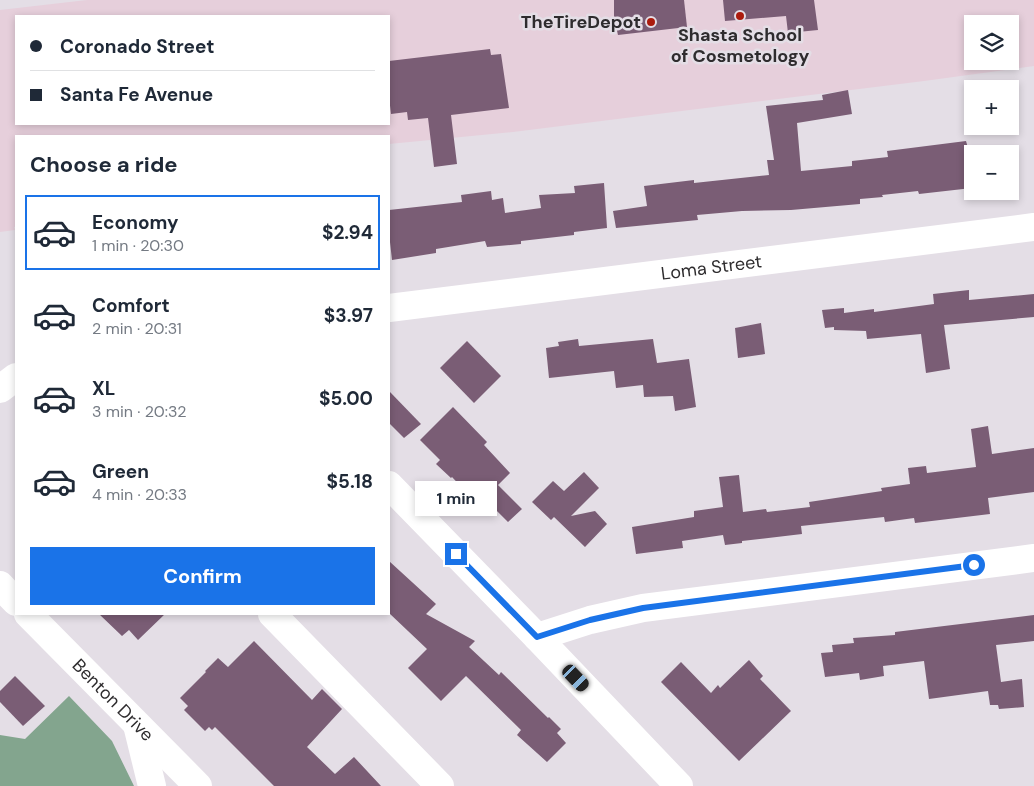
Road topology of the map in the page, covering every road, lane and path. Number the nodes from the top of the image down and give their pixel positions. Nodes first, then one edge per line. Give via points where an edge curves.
1 (1034, 227) edge
2 (390, 308) edge
3 (15, 378) edge
4 (0, 389) edge
5 (390, 486) edge
6 (1034, 558) edge
7 (0, 585) edge
8 (15, 601) edge
9 (29, 615) edge
10 (273, 615) edge
11 (537, 637) junction
12 (137, 724) junction
13 (152, 786) edge
14 (198, 786) edge
15 (440, 786) edge
16 (679, 786) edge

1 - 2 street, Loma Street
3 - 4 street
5 - 11 street
6 - 11 street via 643,608
7 - 8 street
9 - 12 street, Benton Drive
10 - 15 street
11 - 16 street
12 - 13 street
12 - 14 street, Benton Drive

